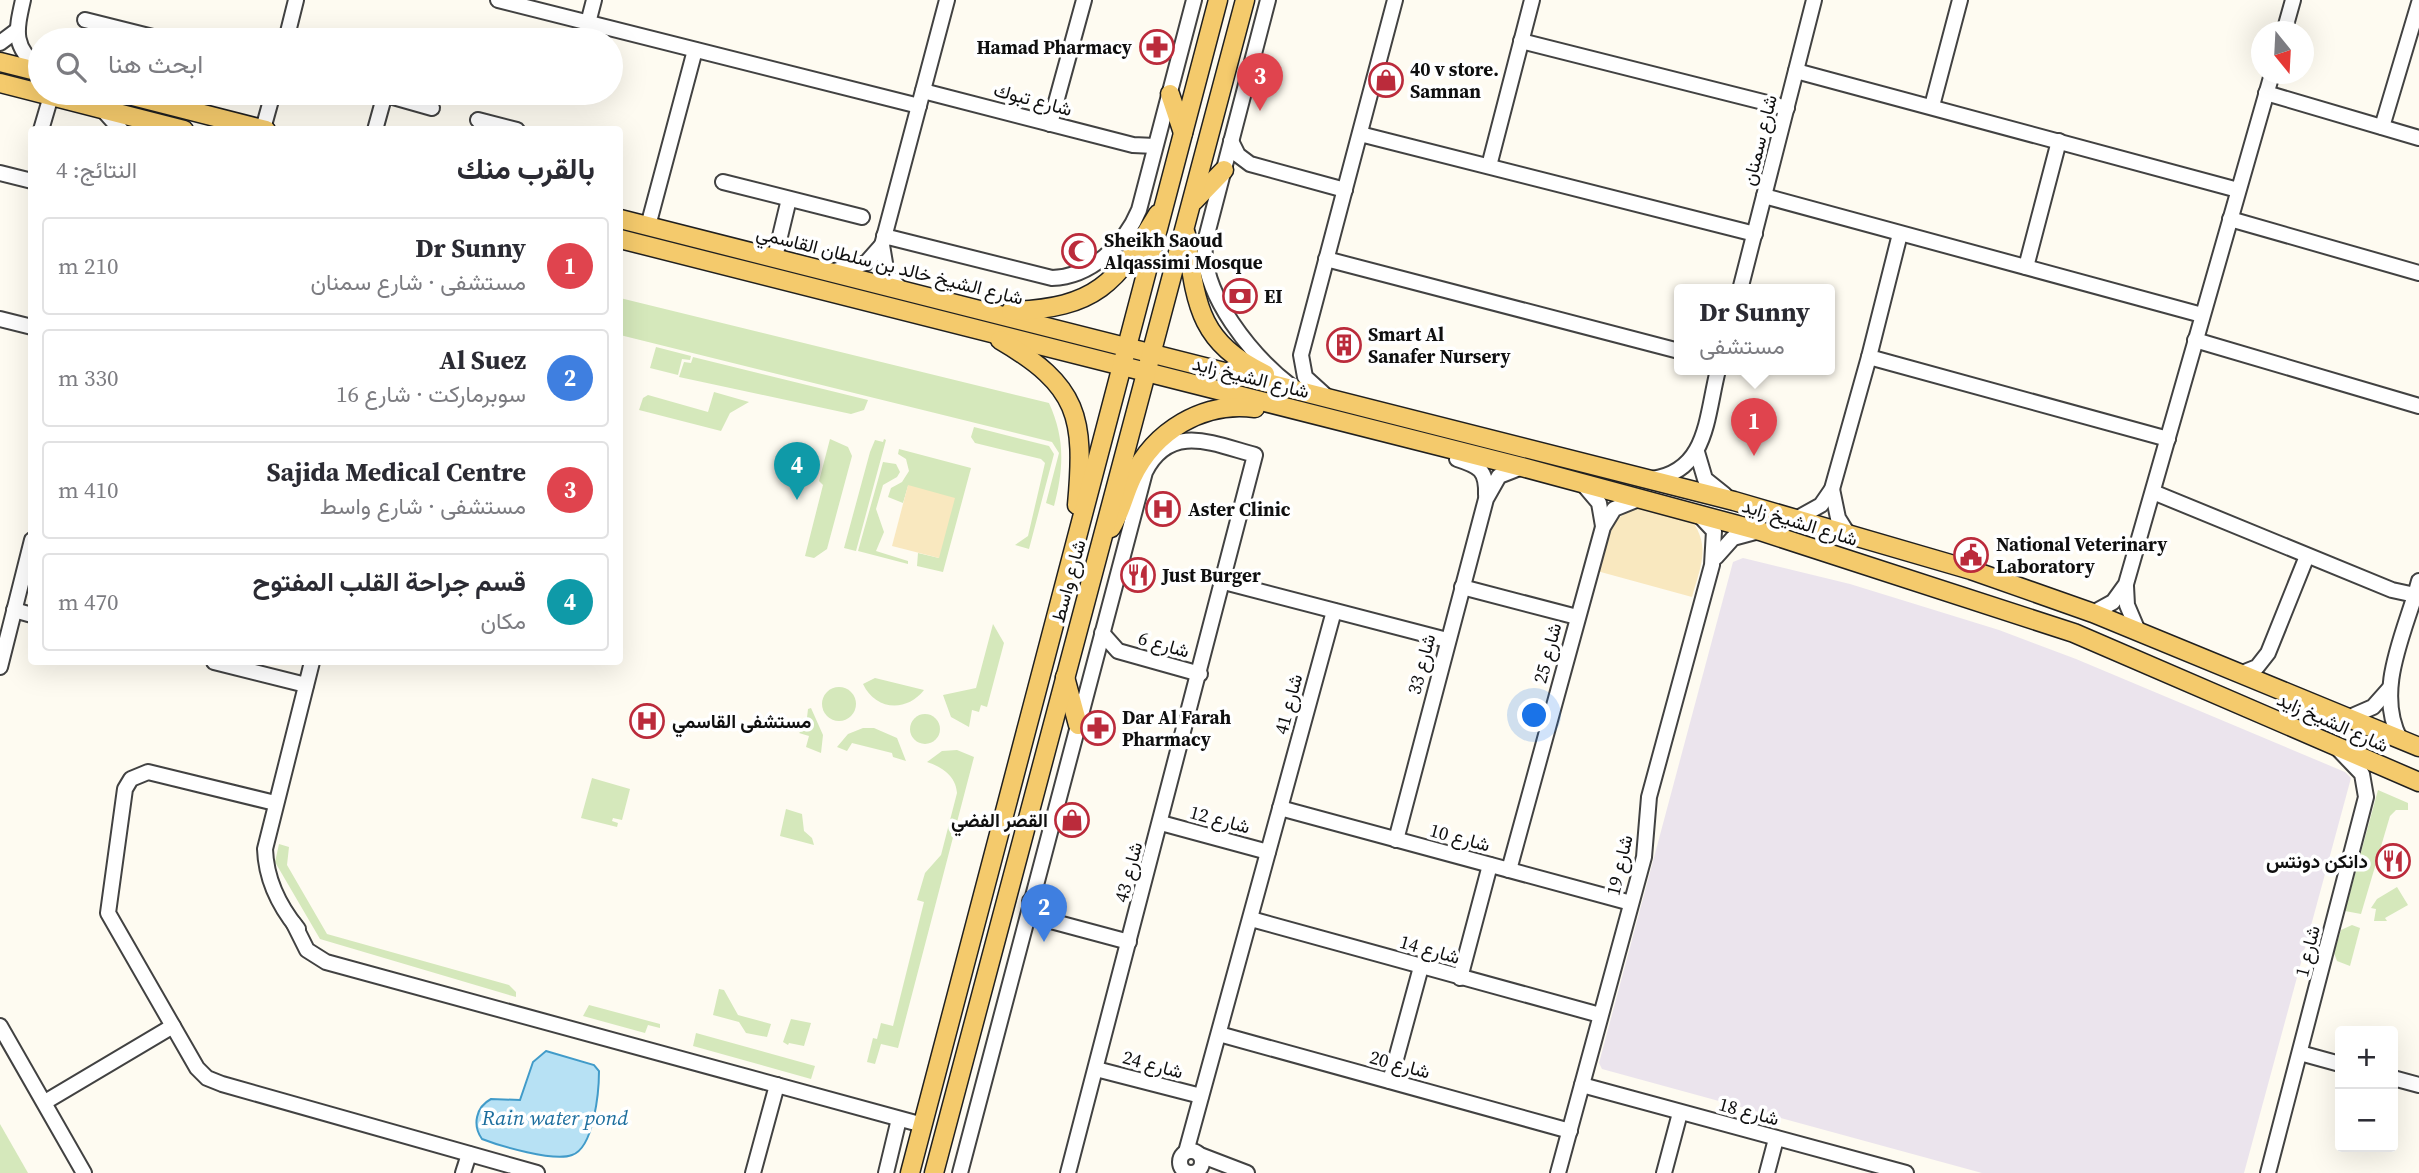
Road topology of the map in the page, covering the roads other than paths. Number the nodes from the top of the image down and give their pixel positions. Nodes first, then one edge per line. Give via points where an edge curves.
1 (23, 0) edge
2 (296, 0) edge
3 (498, 0) edge
4 (594, 0) edge
5 (947, 0) edge
6 (1084, 0) edge
7 (1194, 0) edge
8 (1218, 0) edge
9 (1245, 0) edge
10 (1268, 0) edge
11 (1395, 0) edge
12 (1532, 0) edge
13 (1814, 0) edge
14 (1960, 0) edge
15 (2293, 0) edge
16 (2419, 3) edge
17 (85, 20) dead end
18 (2287, 21) edge
19 (588, 23) junction
20 (115, 28) edge
21 (289, 28) edge
22 (608, 28) edge
23 (16, 31) junction
24 (623, 32) edge
25 (1521, 41) junction
26 (0, 43) edge
27 (695, 50) junction
28 (28, 57) edge
29 (0, 62) edge
30 (28, 68) edge
31 (1796, 71) junction
32 (0, 83) edge
33 (2269, 84) edge
34 (28, 90) edge
35 (923, 91) junction
36 (2266, 93) junction
37 (1170, 94) junction
38 (48, 105) edge
39 (86, 105) edge
40 (177, 105) edge
41 (270, 105) edge
42 (380, 105) edge
43 (422, 105) edge
44 (919, 106) junction
45 (1932, 106) junction
46 (432, 108) dead end
47 (1787, 108) junction
48 (102, 109) junction
49 (478, 120) dead end
50 (1051, 124) junction
51 (42, 126) edge
52 (117, 126) edge
53 (164, 126) edge
54 (254, 126) edge
55 (266, 126) edge
56 (376, 126) edge
57 (501, 126) edge
58 (2382, 127) junction
59 (1360, 134) junction
60 (1184, 135) junction
61 (2419, 138) edge
62 (1231, 141) junction
63 (2059, 141) junction
64 (1133, 145) junction
65 (1155, 146) junction
66 (1250, 164) junction
67 (1489, 166) junction
68 (1150, 167) junction
69 (1224, 170) junction
70 (0, 173) edge
71 (28, 176) edge
72 (723, 182) dead end
73 (1345, 190) junction
74 (2238, 190) junction
75 (1168, 196) junction
76 (1764, 197) junction
77 (789, 199) junction
78 (1191, 204) junction
79 (862, 217) dead end
80 (2230, 219) junction
81 (623, 220) edge
82 (648, 226) junction
83 (1185, 226) junction
84 (1755, 234) junction
85 (1900, 234) junction
86 (623, 240) edge
87 (883, 241) junction
88 (775, 257) junction
89 (1326, 258) junction
90 (2026, 267) junction
91 (834, 271) junction
92 (2419, 273) edge
93 (1742, 284) edge
94 (901, 289) junction
95 (989, 312) junction
96 (2202, 315) junction
97 (0, 319) edge
98 (28, 326) edge
99 (979, 328) junction
100 (2195, 340) junction
101 (1128, 346) junction
102 (1674, 350) edge
103 (1151, 353) junction
104 (1869, 358) junction
105 (1122, 367) junction
106 (1146, 372) junction
107 (1717, 375) edge
108 (1296, 390) junction
109 (1329, 398) junction
110 (2419, 406) edge
111 (1306, 412) junction
112 (2168, 439) junction
113 (1439, 446) junction
114 (1697, 452) junction
115 (1148, 458) junction
116 (1522, 467) junction
117 (1647, 479) junction
118 (1581, 482) junction
119 (1832, 489) junction
120 (2153, 492) junction
121 (1641, 498) junction
122 (1486, 499) junction
123 (1734, 501) junction
124 (1695, 512) junction
125 (1796, 519) junction
126 (1603, 527) junction
127 (1079, 529) junction
128 (1760, 531) junction
129 (1848, 534) junction
130 (1099, 545) junction
131 (28, 556) edge
132 (2307, 556) junction
133 (1713, 565) junction
134 (1224, 582) junction
135 (2126, 584) junction
136 (1462, 587) junction
137 (2417, 588) edge
138 (14, 610) junction
139 (1334, 611) junction
140 (2093, 613) junction
141 (28, 614) edge
142 (1577, 617) junction
143 (2138, 631) junction
144 (1102, 633) junction
145 (1447, 640) junction
146 (1118, 651) junction
147 (1095, 660) junction
148 (226, 665) edge
149 (311, 665) edge
150 (0, 667) edge
151 (2242, 673) junction
152 (1199, 674) junction
153 (1065, 677) junction
154 (306, 685) junction
155 (2389, 689) junction
156 (2350, 717) junction
157 (1078, 725) junction
158 (2400, 738) junction
159 (2336, 746) junction
160 (2419, 747) edge
161 (2419, 782) edge
162 (275, 803) junction
163 (1280, 808) junction
164 (1161, 824) junction
165 (1396, 840) junction
166 (1268, 852) junction
167 (1489, 865) junction
168 (1508, 870) junction
169 (1030, 901) junction
170 (1631, 904) junction
171 (1251, 919) junction
172 (1047, 920) junction
173 (1023, 929) junction
174 (1129, 942) junction
175 (1421, 967) junction
176 (1460, 978) junction
177 (1600, 1015) junction
178 (0, 1026) edge
179 (173, 1026) junction
180 (1219, 1034) junction
181 (2300, 1053) junction
182 (2335, 1063) edge
183 (1096, 1069) junction
184 (2398, 1079) edge
185 (1390, 1081) junction
186 (777, 1085) junction
187 (1582, 1085) junction
188 (2419, 1085) edge
189 (1201, 1096) junction
190 (45, 1102) junction
191 (1680, 1113) junction
192 (899, 1119) junction
193 (923, 1125) junction
194 (1570, 1131) junction
195 (1776, 1139) junction
196 (469, 1154) junction
197 (1191, 1164) edge
198 (1871, 1169) edge
199 (84, 1173) edge
200 (463, 1173) edge
201 (537, 1173) edge
202 (753, 1173) edge
203 (886, 1173) edge
204 (910, 1173) edge
205 (934, 1173) edge
206 (960, 1173) edge
207 (1068, 1173) edge
208 (1247, 1173) edge
209 (1558, 1173) edge
210 (1664, 1173) edge
211 (1767, 1173) edge
212 (1906, 1173) edge
213 (2268, 1173) edge

1 - 23 street
2 - 21 street
3 - 19 street
4 - 19 street
5 - 35 street
6 - 50 street
7 - 37 street
8 - 60 main road, شارع واسط
9 - 78 main road, شارع واسط
10 - 62 street
11 - 59 street
12 - 25 street
13 - 31 street, شارع سمنان
14 - 45 street
15 - 18 street
16 - 58 street
17 - 20 street
19 - 22 street
23 - 26 street
23 - 28 street
24 - 27 street
25 - 47 street
25 - 67 street
27 - 44 street
27 - 82 street
29 - 30 main road
31 - 45 street
31 - 47 street, شارع سمنان
32 - 34 main road
33 - 36 street
35 - 44 street
35 - 50 street, شارع تبوك
36 - 58 street
36 - 74 street
37 - 60 main road
37 - 65 street
38 - 51 street
39 - 48 main road
40 - 54 main road
41 - 55 street
42 - 56 street
43 - 46 street
44 - 87 street
45 - 63 street
47 - 76 street, شارع سمنان
48 - 52 street
48 - 53 main road
49 - 57 street
50 - 64 street, شارع تبوك
58 - 61 street
59 - 67 street
59 - 73 street
60 - 75 main road, شارع واسط
62 - 66 street via 1238,155
62 - 69 street
63 - 74 street
63 - 90 street
64 - 65 street, شارع تبوك
64 - 68 street
65 - 68 street
66 - 69 street
66 - 73 street
67 - 84 street
68 - 87 street via 1139,210 1127,234 1109,253 1069,275 1043,276
69 - 78 main road
69 - 108 street via 1205,242 1206,274 1259,359
70 - 71 street
72 - 77 street
73 - 89 street
74 - 80 street
75 - 95 main road via 1129,259 1104,287 1052,309
75 - 101 main road, شارع واسط
76 - 84 street, شارع سمنان
76 - 85 street
77 - 79 street
77 - 88 street
78 - 83 main road, شارع واسط
80 - 92 street
80 - 96 street
81 - 82 main road, شارع الشيخ خالد بن سلطان القاسمي
82 - 88 main road, شارع الشيخ خالد بن سلطان القاسمي
83 - 103 main road, شارع واسط
83 - 108 main road via 1194,289 1212,335 1238,360
84 - 93 street, شارع سمنان
85 - 90 street
85 - 104 street
86 - 99 main road, شارع الشيخ خالد بن سلطان القاسمي
87 - 91 street via 866,263
87 - 94 street via 883,265
88 - 91 main road, شارع الشيخ خالد بن سلطان القاسمي
89 - 102 street
89 - 109 street via 1300,363 1305,377
90 - 96 street
91 - 94 main road, شارع الشيخ خالد بن سلطان القاسمي
94 - 95 main road, شارع الشيخ خالد بن سلطان القاسمي
95 - 101 main road, شارع الشيخ خالد بن سلطان القاسمي
96 - 100 street
97 - 98 street
99 - 105 main road, شارع الشيخ خالد بن سلطان القاسمي
99 - 127 main road via 1040,364 1066,396 1080,433
100 - 110 street
100 - 112 street
101 - 103 main road, شارع الشيخ خالد بن سلطان القاسمي
101 - 105 main road, شارع واسط
103 - 106 main road, شارع واسط
103 - 108 main road, شارع الشيخ زايد
104 - 112 street
104 - 119 street
105 - 106 main road, شارع الشيخ خالد بن سلطان القاسمي
105 - 127 main road, شارع واسط
106 - 111 main road, شارع الشيخ زايد
106 - 130 main road, شارع واسط
107 - 114 street
108 - 109 main road, شارع الشيخ زايد
109 - 117 main road, شارع الشيخ زايد
111 - 113 main road, شارع الشيخ زايد
111 - 115 main road via 1241,407 1206,412 1170,430
112 - 120 street
113 - 116 main road, شارع الشيخ زايد
113 - 122 street via 1481,469 1486,477
114 - 117 street via 1679,472
114 - 123 street via 1705,479
115 - 130 main road via 1132,478 1120,512
115 - 134 street, شارع 43 via 1186,439 1255,455
115 - 144 street
116 - 118 main road, شارع الشيخ زايد
116 - 122 street, شارع 33 via 1499,476
117 - 123 main road, شارع الشيخ زايد
118 - 121 main road, شارع الشيخ زايد
118 - 126 street via 1599,503
119 - 125 street via 1821,505
119 - 129 street via 1838,518
120 - 132 street
120 - 135 street
121 - 124 main road, شارع الشيخ زايد
121 - 126 street, شارع 25 via 1614,509
122 - 136 street, شارع 33
123 - 125 main road, شارع الشيخ زايد
124 - 128 main road, شارع الشيخ زايد
124 - 133 street via 1714,531
125 - 129 main road, شارع الشيخ زايد
126 - 142 street, شارع 25
127 - 193 main road, شارع واسط
128 - 133 street via 1729,541
128 - 159 main road, شارع الشيخ زايد via 2074,633
129 - 140 main road, شارع الشيخ زايد
130 - 153 main road, شارع واسط
131 - 138 street
132 - 137 street via 2392,590
132 - 151 street via 2269,653 2257,667
133 - 170 street, شارع 19 via 1648,797 1646,848
134 - 139 street
134 - 152 street, شارع 43
135 - 140 street via 2113,602
135 - 143 street via 2127,605
136 - 142 street
136 - 145 street, شارع 33
137 - 155 street
138 - 141 street
138 - 150 street
139 - 145 street
139 - 163 street, شارع 41
140 - 143 main road, شارع الشيخ زايد
142 - 168 street, شارع 25
143 - 151 main road, شارع الشيخ زايد
144 - 146 street, شارع 6
144 - 147 street
145 - 165 street, شارع 33
146 - 147 street, شارع 6
146 - 152 street, شارع 6
147 - 157 street
148 - 154 street
149 - 154 street
151 - 156 main road, شارع الشيخ زايد
152 - 164 street, شارع 43
153 - 157 main road
153 - 205 main road, شارع واسط
154 - 162 street
155 - 156 street via 2373,707
155 - 158 street via 2390,716
156 - 158 main road, شارع الشيخ زايد
157 - 169 street
158 - 160 main road, شارع الشيخ زايد
159 - 161 main road, شارع الشيخ زايد
159 - 181 street, شارع 1 via 2362,774 2366,791
162 - 179 street via 148,772 137,774 127,784 108,913
162 - 186 street via 265,859 276,895 312,955
163 - 165 street, شارع 10
163 - 166 street, شارع 41
164 - 166 street, شارع 12
164 - 174 street, شارع 43
165 - 167 street, شارع 10
166 - 171 street, شارع 41
167 - 168 street, شارع 10
167 - 176 street
168 - 170 street, شارع 10
169 - 172 street
169 - 173 street
170 - 177 street, شارع 19
171 - 175 street, شارع 14
171 - 180 street, شارع 41
172 - 173 street
172 - 174 street
173 - 206 street
174 - 183 street, شارع 43
175 - 176 street, شارع 14
175 - 185 street
176 - 177 street, شارع 14
177 - 187 street, شارع 19
178 - 190 street
179 - 190 street
179 - 196 street via 207,1077
180 - 185 street, شارع 20
180 - 189 street, شارع 41
181 - 182 street
181 - 213 street, شارع 1
183 - 189 street, شارع 24
183 - 207 street, شارع 43
184 - 188 street
185 - 194 street, شارع 20
186 - 192 street
186 - 202 street
187 - 191 street, شارع 18
187 - 194 street, شارع 19
189 - 197 street, شارع 41 via 1192,1126
190 - 199 street
191 - 195 street, شارع 18
191 - 210 street
192 - 193 street
192 - 203 street
193 - 204 main road, شارع واسط
194 - 209 street, شارع 19
195 - 198 street, شارع 18
195 - 211 street
196 - 200 street
196 - 201 street
197 - 208 street
198 - 212 street, شارع 18

